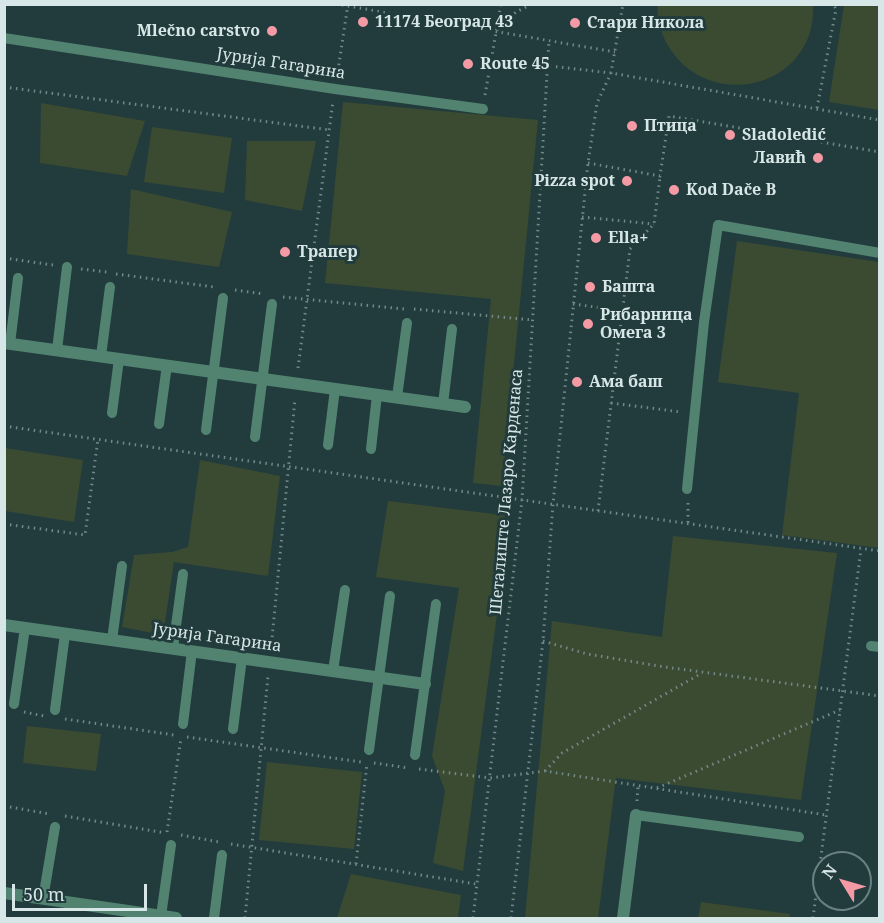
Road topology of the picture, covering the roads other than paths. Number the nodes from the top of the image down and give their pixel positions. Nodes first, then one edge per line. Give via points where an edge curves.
1 (4, 38) edge
2 (483, 109) road end
3 (879, 253) edge
4 (67, 267) dead end
5 (18, 278) dead end
6 (110, 287) dead end
7 (223, 298) dead end
8 (272, 304) dead end
9 (407, 322) dead end
10 (452, 329) dead end
11 (7, 343) edge
12 (57, 350) junction
13 (102, 356) junction
14 (119, 359) junction
15 (167, 366) junction
16 (214, 372) junction
17 (262, 379) junction
18 (335, 389) junction
19 (377, 395) junction
20 (398, 397) junction
21 (443, 404) junction
22 (465, 407) dead end
23 (112, 413) dead end
24 (159, 424) dead end
25 (206, 430) dead end
26 (255, 437) dead end
27 (328, 445) dead end
28 (370, 449) dead end
29 (687, 489) road end
30 (123, 566) dead end
31 (183, 574) dead end
32 (345, 590) dead end
33 (390, 596) dead end
34 (436, 604) dead end
35 (4, 625) edge
36 (25, 628) junction
37 (65, 634) junction
38 (112, 640) junction
39 (173, 648) junction
40 (192, 651) junction
41 (242, 658) junction
42 (333, 671) junction
43 (379, 677) junction
44 (425, 684) junction
45 (14, 704) dead end
46 (55, 710) dead end
47 (183, 724) road end
48 (233, 729) dead end
49 (369, 750) road end
50 (415, 754) dead end
51 (636, 815) joint
52 (56, 827) dead end
53 (799, 837) dead end
54 (171, 845) dead end
55 (222, 855) dead end
56 (4, 892) edge
57 (43, 899) junction
58 (112, 914) edge
59 (161, 916) junction
60 (176, 918) edge
61 (214, 918) edge
62 (622, 918) edge

1 - 2 lane, Јурија Гагарина
3 - 29 lane via 718,225
4 - 12 lane
5 - 11 lane
6 - 13 lane
7 - 16 lane
8 - 17 lane
9 - 20 lane
10 - 21 lane
11 - 12 street
12 - 13 street
13 - 14 street
14 - 15 street
14 - 23 lane
15 - 16 street
15 - 24 lane
16 - 17 street
16 - 25 lane
17 - 18 street
17 - 26 lane
18 - 19 street
18 - 27 lane
19 - 20 street
19 - 28 lane
20 - 21 street
21 - 22 street
30 - 38 lane
31 - 39 lane
32 - 42 lane
33 - 43 lane
34 - 44 lane
35 - 36 street, Јурија Гагарина
36 - 37 street, Јурија Гагарина
36 - 45 lane
37 - 38 street, Јурија Гагарина
37 - 46 lane
38 - 39 street, Јурија Гагарина
39 - 40 street, Јурија Гагарина
40 - 41 street, Јурија Гагарина
40 - 47 lane
41 - 42 street, Јурија Гагарина
41 - 48 lane
42 - 43 street, Јурија Гагарина
43 - 44 street, Јурија Гагарина
43 - 49 lane
44 - 50 lane
51 - 53 lane
51 - 62 street
52 - 57 lane
54 - 59 lane
55 - 61 lane
56 - 57 street
57 - 58 street
58 - 59 street
59 - 60 street

